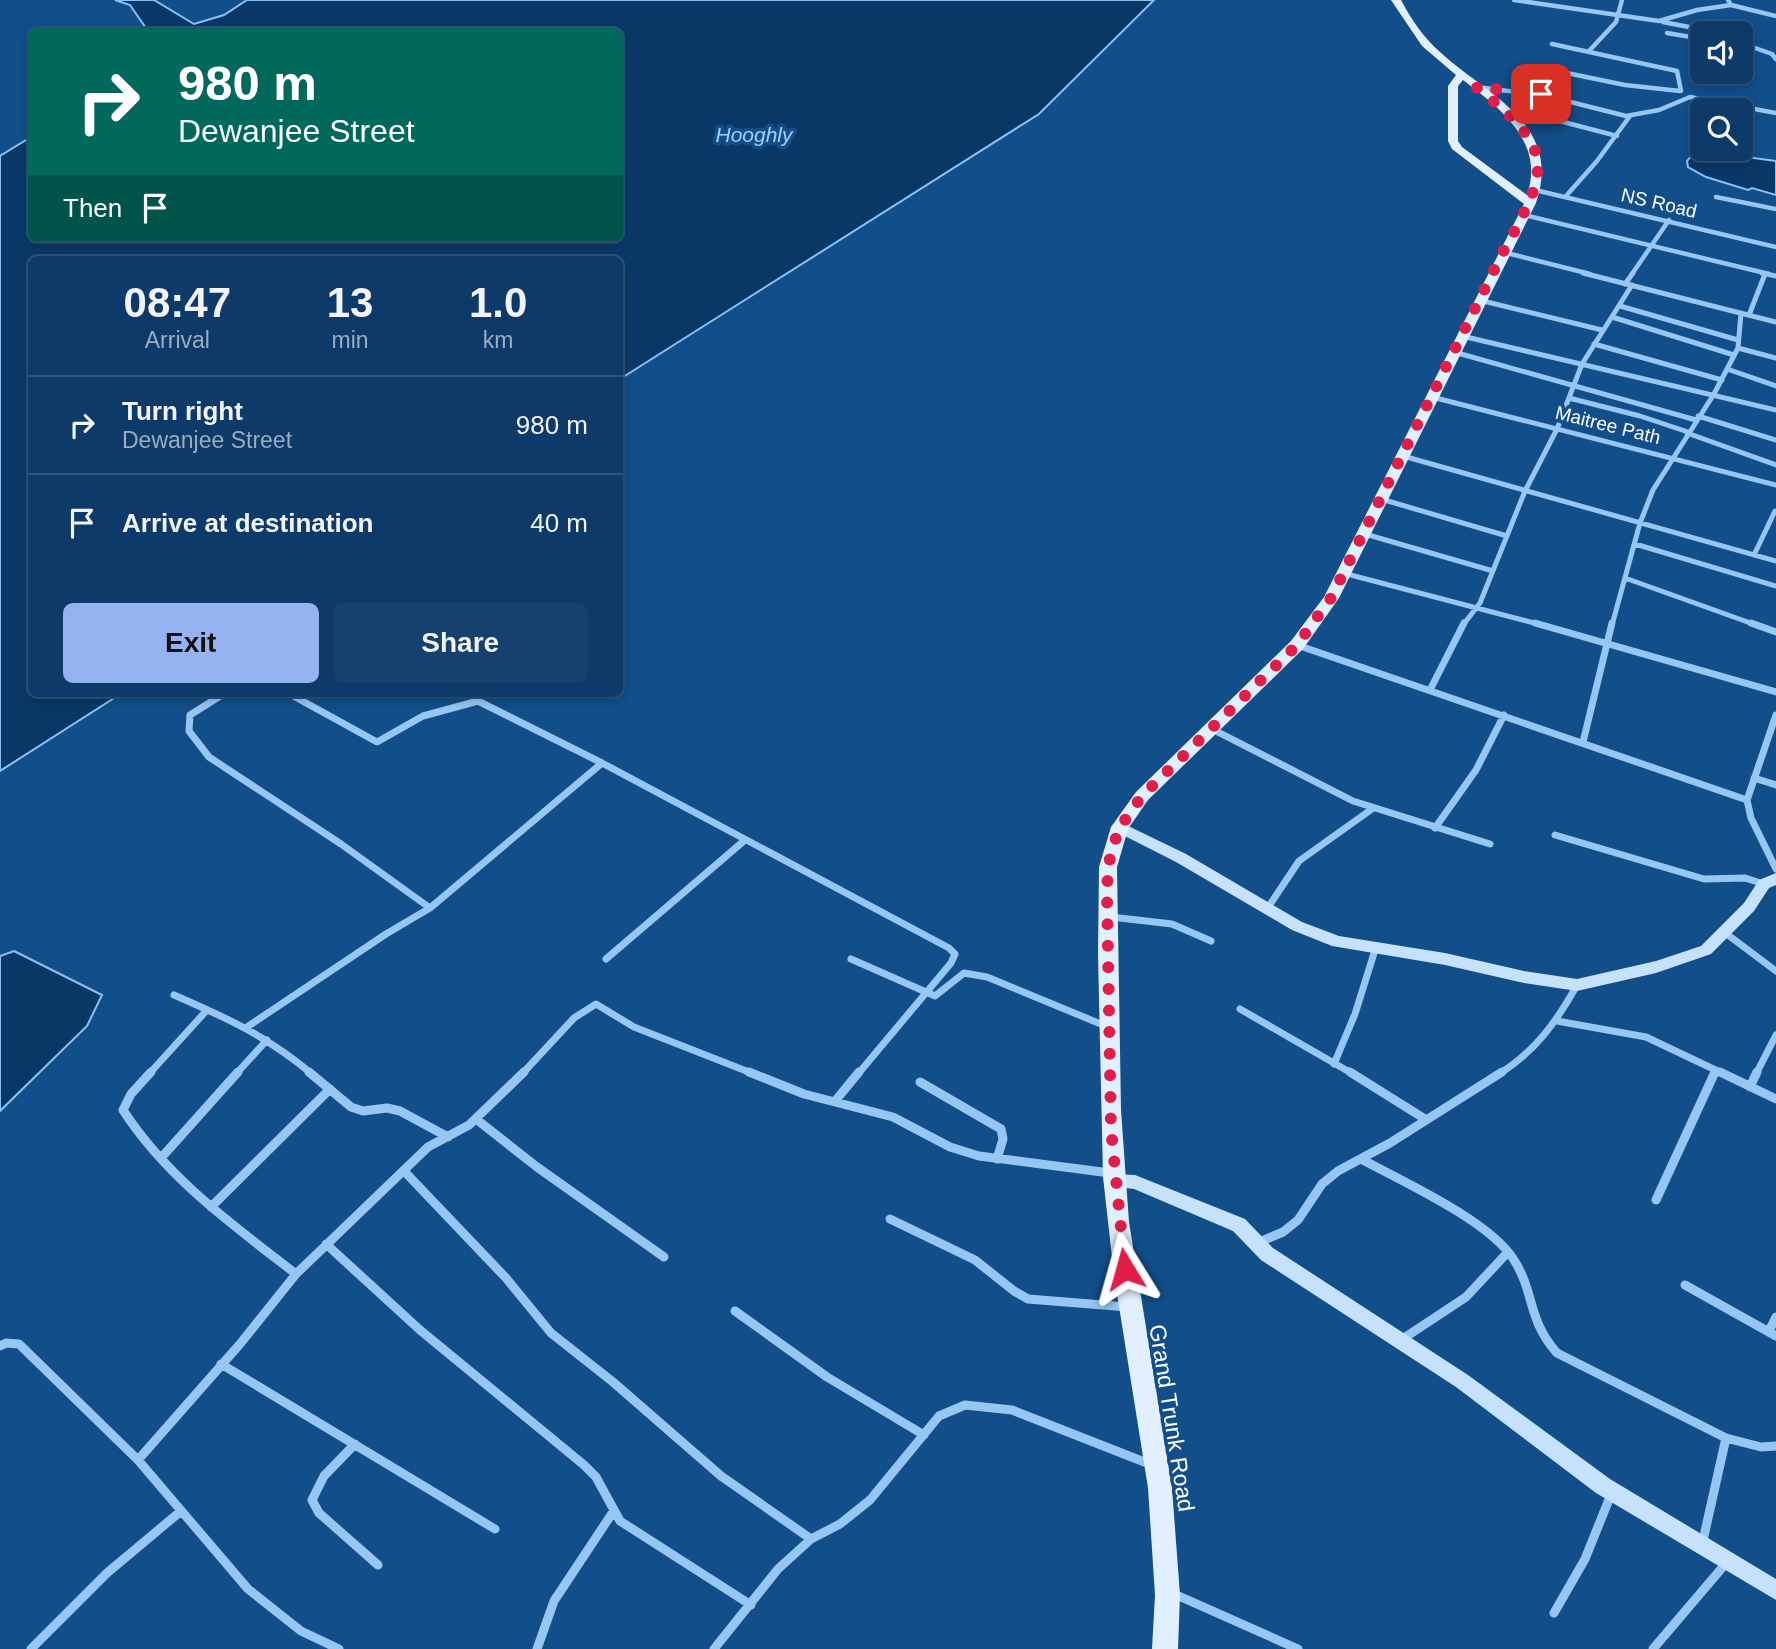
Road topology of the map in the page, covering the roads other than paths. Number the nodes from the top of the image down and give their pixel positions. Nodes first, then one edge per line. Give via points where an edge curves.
1 (1396, 0) edge
2 (1514, 0) edge
3 (1622, 0) edge
4 (1730, 3) edge
5 (1617, 16) junction
6 (1776, 16) edge
7 (1661, 21) junction
8 (1690, 27) edge
9 (1667, 33) dead end
10 (1690, 37) edge
11 (1552, 44) dead end
12 (1753, 47) edge
13 (1589, 51) junction
14 (1776, 59) edge
15 (1462, 75) junction
16 (1476, 87) junction
17 (1516, 91) junction
18 (1680, 91) junction
19 (1690, 97) junction
20 (1695, 98) edge
21 (1753, 109) edge
22 (1507, 113) junction
23 (1776, 114) edge
24 (1630, 116) junction
25 (1617, 135) junction
26 (1566, 196) junction
27 (1716, 197) dead end
28 (1529, 202) junction
29 (1776, 209) edge
30 (1669, 220) junction
31 (1653, 246) junction
32 (1776, 247) edge
33 (1503, 252) junction
34 (1765, 274) junction
35 (1776, 276) edge
36 (1629, 285) junction
37 (1479, 300) junction
38 (1620, 306) junction
39 (1741, 313) junction
40 (1749, 315) junction
41 (1612, 317) junction
42 (1776, 321) edge
43 (1602, 330) junction
44 (1461, 335) junction
45 (1594, 344) junction
46 (1738, 344) junction
47 (1453, 352) junction
48 (1734, 355) junction
49 (1776, 358) edge
50 (1582, 364) junction
51 (1727, 369) junction
52 (1722, 380) junction
53 (1574, 384) junction
54 (1776, 386) edge
55 (1714, 394) junction
56 (1431, 396) junction
57 (1569, 398) junction
58 (1776, 410) edge
59 (1697, 418) junction
60 (1557, 429) junction
61 (1687, 433) junction
62 (1776, 440) edge
63 (1402, 456) junction
64 (1675, 458) junction
65 (1776, 464) edge
66 (1776, 485) edge
67 (1525, 491) junction
68 (1381, 499) junction
69 (1775, 511) edge
70 (1640, 523) junction
71 (1767, 524) junction
72 (1776, 527) edge
73 (1365, 534) junction
74 (1507, 536) junction
75 (1635, 544) junction
76 (1754, 555) junction
77 (1776, 561) edge
78 (1493, 571) junction
79 (1343, 573) junction
80 (1625, 578) junction
81 (1776, 586) edge
82 (1476, 608) junction
83 (1776, 632) edge
84 (1607, 642) junction
85 (1297, 645) junction
86 (1430, 690) junction
87 (1776, 692) edge
88 (219, 697) edge
89 (295, 697) edge
90 (1504, 715) junction
91 (1775, 720) edge
92 (1210, 728) junction
93 (1583, 741) junction
94 (603, 763) junction
95 (1754, 778) junction
96 (1776, 785) edge
97 (1746, 800) junction
98 (1372, 809) junction
99 (1120, 827) junction
100 (1435, 828) junction
101 (1555, 835) dead end
102 (745, 839) junction
103 (1490, 844) dead end
104 (1776, 869) edge
105 (1770, 881) edge
106 (430, 908) junction
107 (1267, 909) junction
108 (1107, 917) junction
109 (1724, 932) junction
110 (1211, 941) dead end
111 (1375, 950) junction
112 (606, 959) dead end
113 (851, 959) dead end
114 (1776, 971) edge
115 (1577, 985) junction
116 (924, 994) junction
117 (174, 995) dead end
118 (1240, 1009) dead end
119 (207, 1010) junction
120 (1558, 1021) junction
121 (247, 1027) junction
122 (1109, 1027) junction
123 (1776, 1035) edge
124 (267, 1040) junction
125 (1334, 1064) junction
126 (1715, 1072) junction
127 (920, 1082) dead end
128 (1750, 1087) junction
129 (330, 1088) junction
130 (1776, 1099) edge
131 (836, 1100) junction
132 (476, 1119) junction
133 (1425, 1119) junction
134 (448, 1137) junction
135 (161, 1158) junction
136 (998, 1159) junction
137 (1361, 1159) junction
138 (404, 1171) junction
139 (1114, 1177) junction
140 (1656, 1200) dead end
141 (211, 1208) junction
142 (890, 1219) dead end
143 (1256, 1243) junction
144 (326, 1244) junction
145 (1508, 1252) junction
146 (664, 1257) dead end
147 (296, 1274) junction
148 (1685, 1284) dead end
149 (1132, 1307) junction
150 (735, 1311) dead end
151 (1776, 1317) edge
152 (1772, 1334) edge
153 (1399, 1341) junction
154 (0, 1346) edge
155 (221, 1364) junction
156 (924, 1435) junction
157 (1726, 1438) junction
158 (355, 1444) junction
159 (1776, 1446) edge
160 (138, 1460) junction
161 (1159, 1468) junction
162 (1612, 1492) junction
163 (181, 1511) junction
164 (613, 1512) junction
165 (495, 1529) dead end
166 (811, 1539) junction
167 (1701, 1545) junction
168 (1727, 1561) junction
169 (378, 1565) dead end
170 (1776, 1590) edge
171 (1168, 1591) junction
172 (751, 1605) junction
173 (1554, 1613) dead end
174 (31, 1649) edge
175 (339, 1649) edge
176 (537, 1649) edge
177 (714, 1649) edge
178 (1166, 1649) edge
179 (1298, 1649) edge
180 (1653, 1649) edge

1 - 15 main road, Grand Trunk Road via 1428,46
2 - 5 street
3 - 5 street
4 - 6 street
4 - 7 street
5 - 7 street
5 - 13 street
7 - 8 street
9 - 10 street
11 - 13 street
12 - 14 street
13 - 18 street via 1677,71
15 - 16 main road, Grand Trunk Road
15 - 28 main road via 1452,86 1453,141 1465,157
16 - 17 street
16 - 22 main road, Grand Trunk Road
17 - 18 street via 1534,76 1561,71
17 - 24 street
18 - 19 street
19 - 20 street
19 - 24 street
21 - 23 street
22 - 25 street via 1533,114
22 - 28 main road, Grand Trunk Road via 1532,144 1538,164
24 - 25 street
25 - 26 street
26 - 28 street, NS Road
26 - 30 street, NS Road
27 - 29 street
28 - 31 street
28 - 33 main road, Grand Trunk Road
30 - 31 street
30 - 32 street, NS Road
31 - 34 street
31 - 36 street
33 - 36 street
33 - 37 main road, Grand Trunk Road
34 - 35 street
34 - 40 street
36 - 38 street
36 - 39 street
37 - 43 street
37 - 44 main road, Grand Trunk Road
38 - 41 street
38 - 46 street
39 - 40 street
39 - 46 street
40 - 42 street
41 - 43 street
41 - 48 street
43 - 45 street
44 - 47 main road, Grand Trunk Road
44 - 50 street
45 - 50 street
45 - 52 street
46 - 48 street
46 - 49 street
47 - 53 street
47 - 56 main road, Grand Trunk Road
48 - 51 street
50 - 53 street
50 - 55 street
51 - 52 street
51 - 54 street
52 - 55 street
53 - 57 street
53 - 59 street
55 - 58 street
55 - 59 street
56 - 60 street, Maitree Path
56 - 63 main road, Grand Trunk Road
57 - 60 street
57 - 61 street
59 - 61 street
59 - 62 street
60 - 64 street, Maitree Path
60 - 67 street
61 - 64 street
61 - 65 street
63 - 67 street
63 - 68 main road, Grand Trunk Road
64 - 66 street, Maitree Path
64 - 70 street via 1653,490
67 - 70 street
67 - 74 street
68 - 73 main road, Grand Trunk Road
68 - 74 street
69 - 71 street
70 - 75 street
70 - 76 street
71 - 72 street
71 - 76 street
73 - 78 street
73 - 79 main road, Grand Trunk Road
74 - 78 street
75 - 80 street
75 - 81 street
76 - 77 street
78 - 82 street
79 - 82 street
79 - 85 main road, Grand Trunk Road
80 - 83 street
80 - 84 street
82 - 84 street
82 - 86 street
84 - 87 street
84 - 93 street
85 - 86 street
85 - 92 main road, Grand Trunk Road
86 - 90 street
88 - 106 street via 190,715 189,731 209,757
89 - 94 street via 377,742 423,716 478,701
90 - 93 street
90 - 100 street via 1476,770
91 - 95 street
92 - 98 street
92 - 99 main road, Grand Trunk Road via 1142,796
93 - 97 street
94 - 102 street
94 - 106 street
95 - 96 street
95 - 97 street
97 - 104 street
98 - 100 street
98 - 107 street via 1299,861
99 - 107 street
99 - 108 main road, Grand Trunk Road via 1108,867
100 - 103 street
101 - 105 street via 1704,879
102 - 112 street
102 - 116 street via 949,948 955,954
105 - 109 street
106 - 121 street
107 - 111 street via 1327,938
108 - 110 street via 1172,924
108 - 122 main road, Grand Trunk Road
109 - 114 street
109 - 115 street via 1706,950
111 - 115 street
111 - 125 street
113 - 116 street
115 - 120 street
116 - 122 street via 935,996 964,973 971,973
116 - 131 street
117 - 119 street
118 - 125 street
119 - 121 street
119 - 135 street via 123,1110
120 - 126 street via 1646,1037
120 - 133 street via 1521,1061
121 - 124 street
122 - 139 main road, Grand Trunk Road
123 - 128 street
124 - 129 street
124 - 135 street
125 - 133 street
126 - 128 street
126 - 140 street
127 - 136 street via 1001,1129
128 - 130 street
129 - 134 street via 361,1112 397,1109
129 - 141 street
131 - 132 street via 804,1094 634,1027 596,1004 574,1018
131 - 136 street via 893,1117 950,1147
132 - 134 street
132 - 146 street
133 - 137 street
134 - 138 street via 428,1147
135 - 141 street
136 - 139 street
137 - 143 street via 1322,1184 1298,1220 1283,1232
137 - 145 street via 1480,1229
138 - 144 street
138 - 166 street via 506,1278 551,1333 721,1476
139 - 143 street via 1239,1225
139 - 149 main road, Grand Trunk Road
141 - 147 street
142 - 149 street via 974,1260 996,1274 1014,1294
143 - 153 street
144 - 147 street
144 - 164 street via 389,1306 584,1465
145 - 153 street via 1466,1297
145 - 157 street via 1520,1271 1535,1325 1557,1353
147 - 155 street
148 - 152 street
149 - 161 main road, Grand Trunk Road
150 - 156 street via 833,1383
151 - 152 street
153 - 162 street via 1462,1381
154 - 160 street via 19,1344
155 - 158 street via 286,1407
155 - 160 street
156 - 161 street via 939,1416 965,1405 1013,1410
156 - 166 street via 870,1500
157 - 159 street
157 - 167 street
158 - 165 street
158 - 169 street via 328,1470 312,1500 319,1513
160 - 163 street
161 - 171 main road, Grand Trunk Road
162 - 167 street
162 - 173 street via 1585,1559
163 - 174 street via 107,1573
163 - 175 street via 248,1589 301,1631
164 - 172 street
164 - 176 street via 554,1601
166 - 172 street via 778,1569
167 - 168 street
168 - 170 street
168 - 180 street
171 - 178 main road, Grand Trunk Road
171 - 179 street
172 - 177 street

